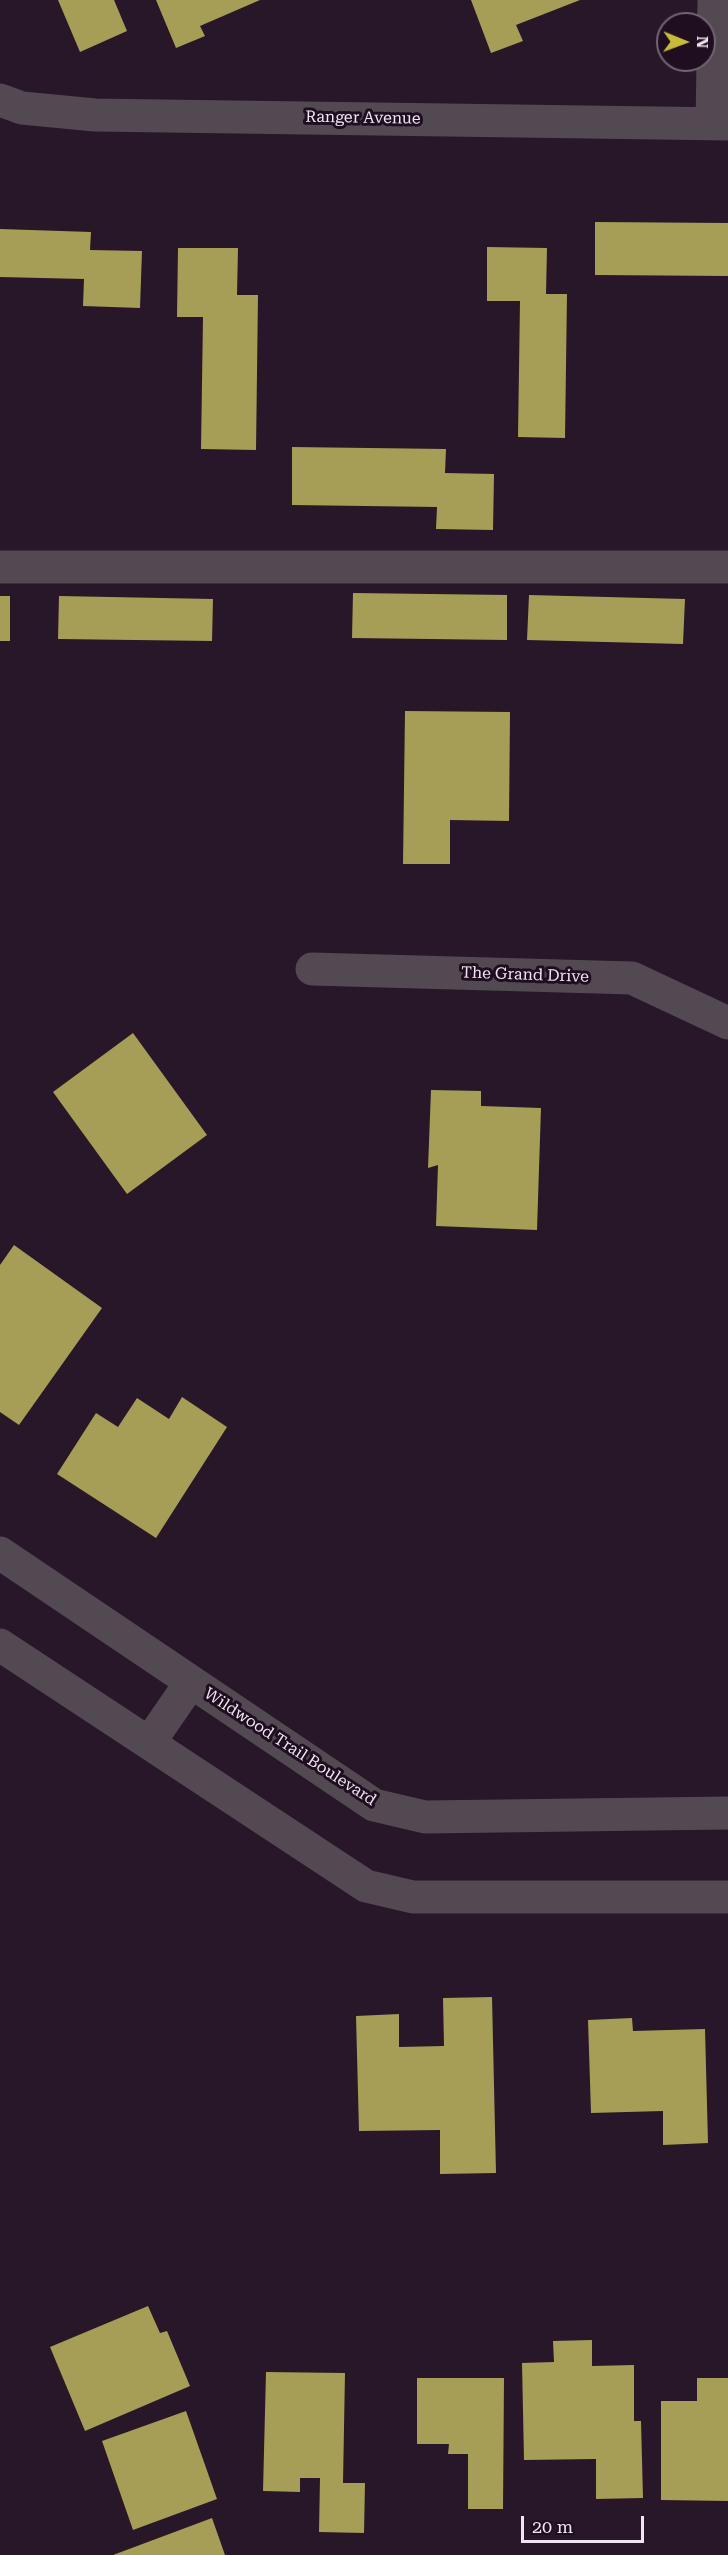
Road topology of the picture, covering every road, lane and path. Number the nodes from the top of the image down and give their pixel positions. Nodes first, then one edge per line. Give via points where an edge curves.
1 (714, 0) edge
2 (0, 100) edge
3 (720, 124) edge
4 (0, 567) edge
5 (728, 567) edge
6 (312, 969) dead end
7 (728, 1023) edge
8 (0, 1553) edge
9 (0, 1645) edge
10 (191, 1682) junction
11 (149, 1743) junction
12 (728, 1813) edge
13 (728, 1897) edge

1 - 3 street
2 - 3 street, Ranger Avenue via 22,108 95,115
4 - 5 street
6 - 7 street, The Grand Drive via 632,978
8 - 10 street, Wildwood Trail Boulevard
9 - 11 street
10 - 11 street
10 - 12 street, Wildwood Trail Boulevard via 374,1805 425,1817
11 - 13 street via 366,1886 413,1897

